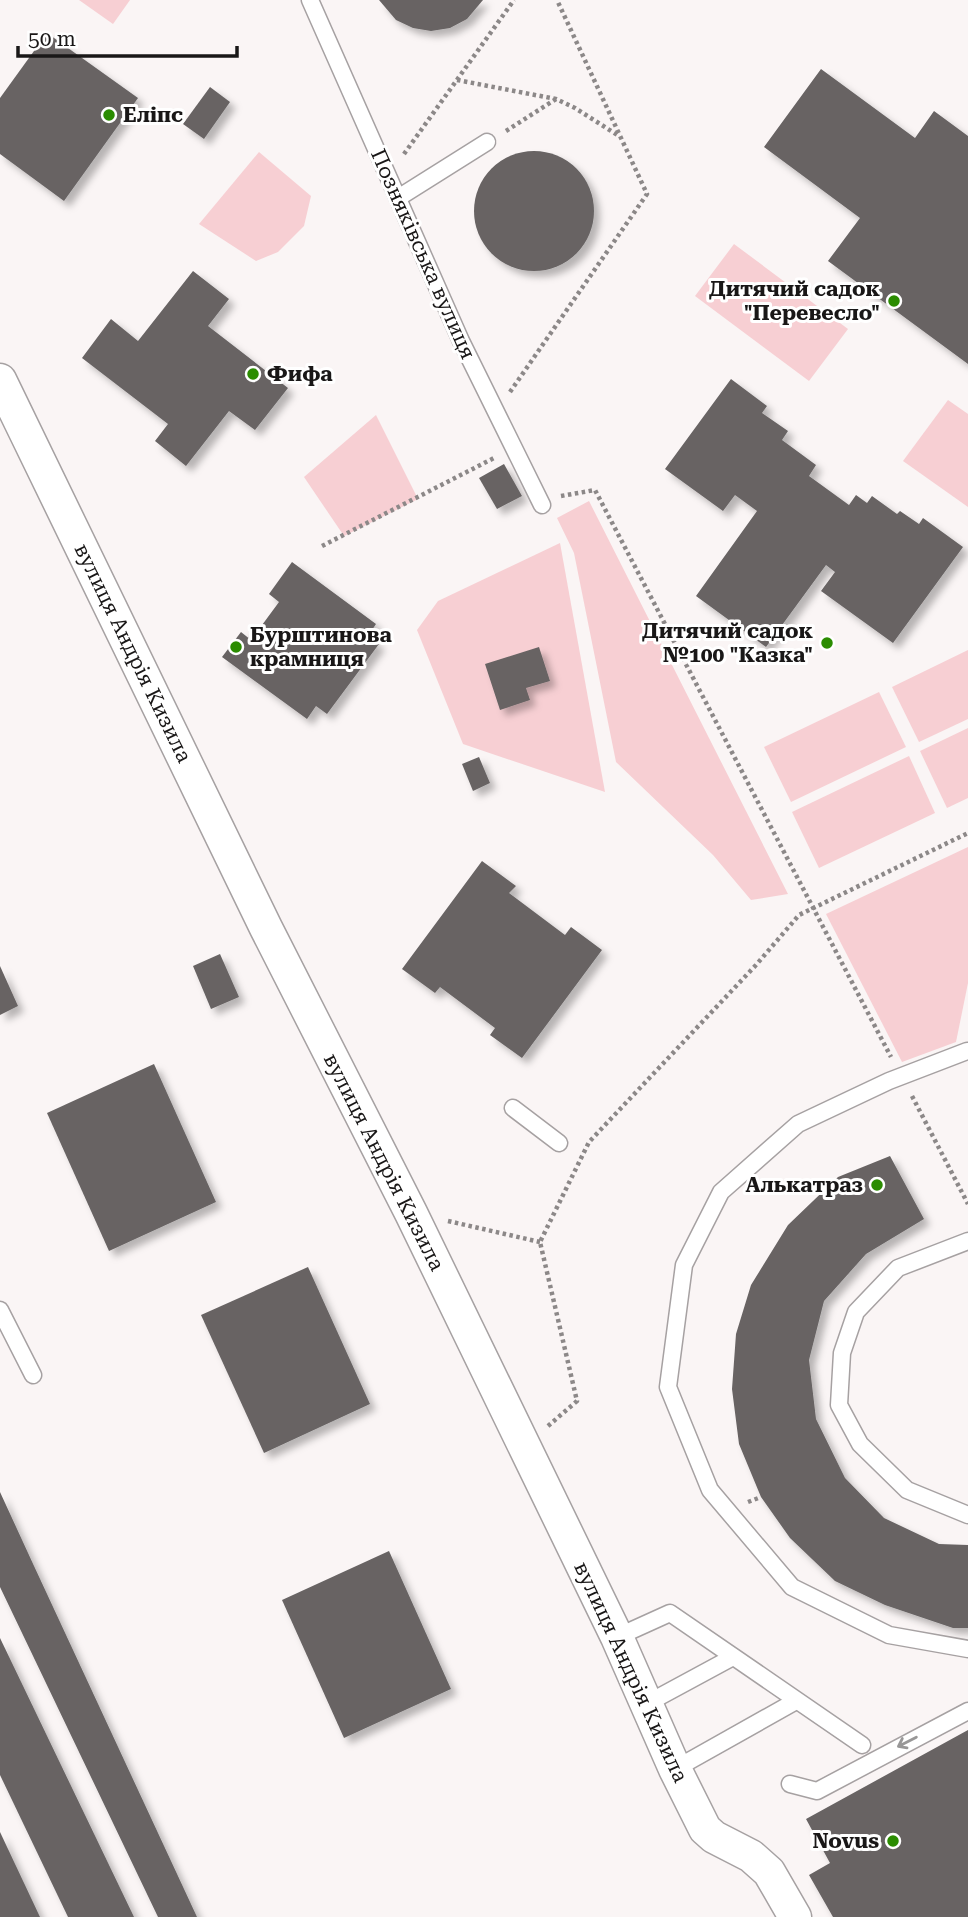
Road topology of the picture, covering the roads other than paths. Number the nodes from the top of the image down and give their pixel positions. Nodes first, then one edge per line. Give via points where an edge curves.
1 (310, 0) edge
2 (487, 142) road end
3 (398, 198) junction
4 (0, 380) edge
5 (542, 505) dead end
6 (967, 1053) edge
7 (513, 1108) dead end
8 (559, 1143) dead end
9 (968, 1241) edge
10 (0, 1310) edge
11 (33, 1375) dead end
12 (968, 1515) edge
13 (617, 1637) junction
14 (968, 1649) edge
15 (733, 1657) junction
16 (796, 1701) junction
17 (646, 1704) junction
18 (968, 1711) edge
19 (862, 1745) dead end
20 (675, 1769) junction
21 (790, 1784) dead end
22 (795, 1917) edge

1 - 3 lane, Позняківська вулиця
2 - 3 lane
3 - 5 lane, Позняківська вулиця via 461,341
4 - 13 street, вулиця Андрія Кизила
6 - 14 lane via 901,1076 798,1124 721,1192 684,1265 668,1387 710,1490 792,1587 889,1635
7 - 8 lane
9 - 12 lane via 898,1268 856,1312 842,1353 839,1405 860,1444 907,1490
10 - 11 lane
13 - 15 lane via 670,1614
13 - 17 street, вулиця Андрія Кизила
15 - 16 lane
15 - 17 lane
16 - 19 lane
16 - 20 lane
17 - 20 street, вулиця Андрія Кизила
18 -> 21 lane via 817,1791
20 - 22 street, вулиця Андрія Кизила via 705,1829 769,1872

